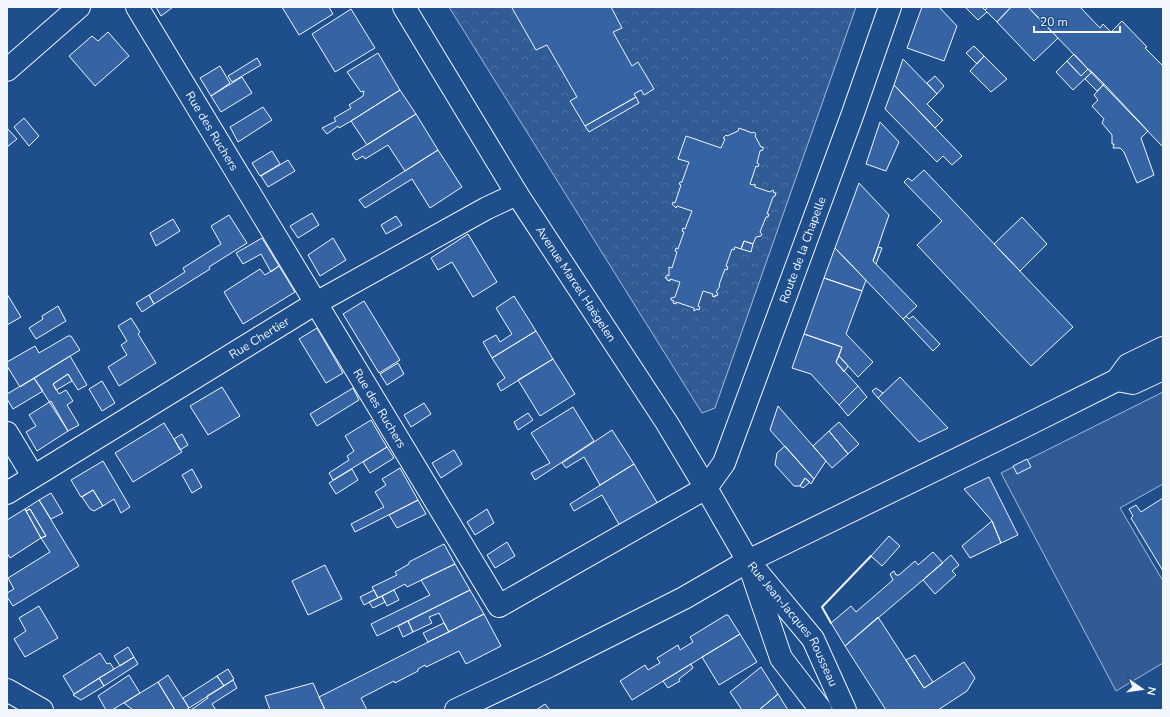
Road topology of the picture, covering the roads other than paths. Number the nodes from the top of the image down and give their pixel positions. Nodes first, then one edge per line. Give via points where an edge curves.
1 (79, 7) edge
2 (137, 7) edge
3 (404, 7) edge
4 (890, 7) edge
5 (7, 70) edge
6 (517, 194) junction
7 (316, 303) junction
8 (1163, 348) edge
9 (1163, 369) edge
10 (1117, 380) junction
11 (7, 434) edge
12 (33, 476) junction
13 (706, 488) junction
14 (7, 493) edge
15 (748, 561) junction
16 (7, 690) edge
17 (42, 710) edge
18 (456, 710) edge
19 (820, 710) edge
20 (845, 710) edge

1 - 5 main road
2 - 7 main road, Rue des Ruchers
3 - 6 main road, Avenue Marcel Haëgelen
4 - 13 main road, Route de la Chapelle via 724,462
6 - 7 main road, Rue Chertier
6 - 13 main road, Avenue Marcel Haëgelen via 667,423
7 - 12 main road, Rue Chertier
7 - 13 main road, Rue des Ruchers via 499,606
8 - 10 main road via 1128,365
9 - 10 main road via 1133,383
10 - 15 main road
11 - 12 main road
12 - 14 main road, Rue Chertier
13 - 15 main road, Avenue Marcel Haëgelen
15 - 18 main road via 684,598
15 - 19 main road, Rue Jean-Jacques Rousseau via 781,658
15 - 20 main road, Rue Jean-Jacques Rousseau via 813,639
16 - 17 main road

